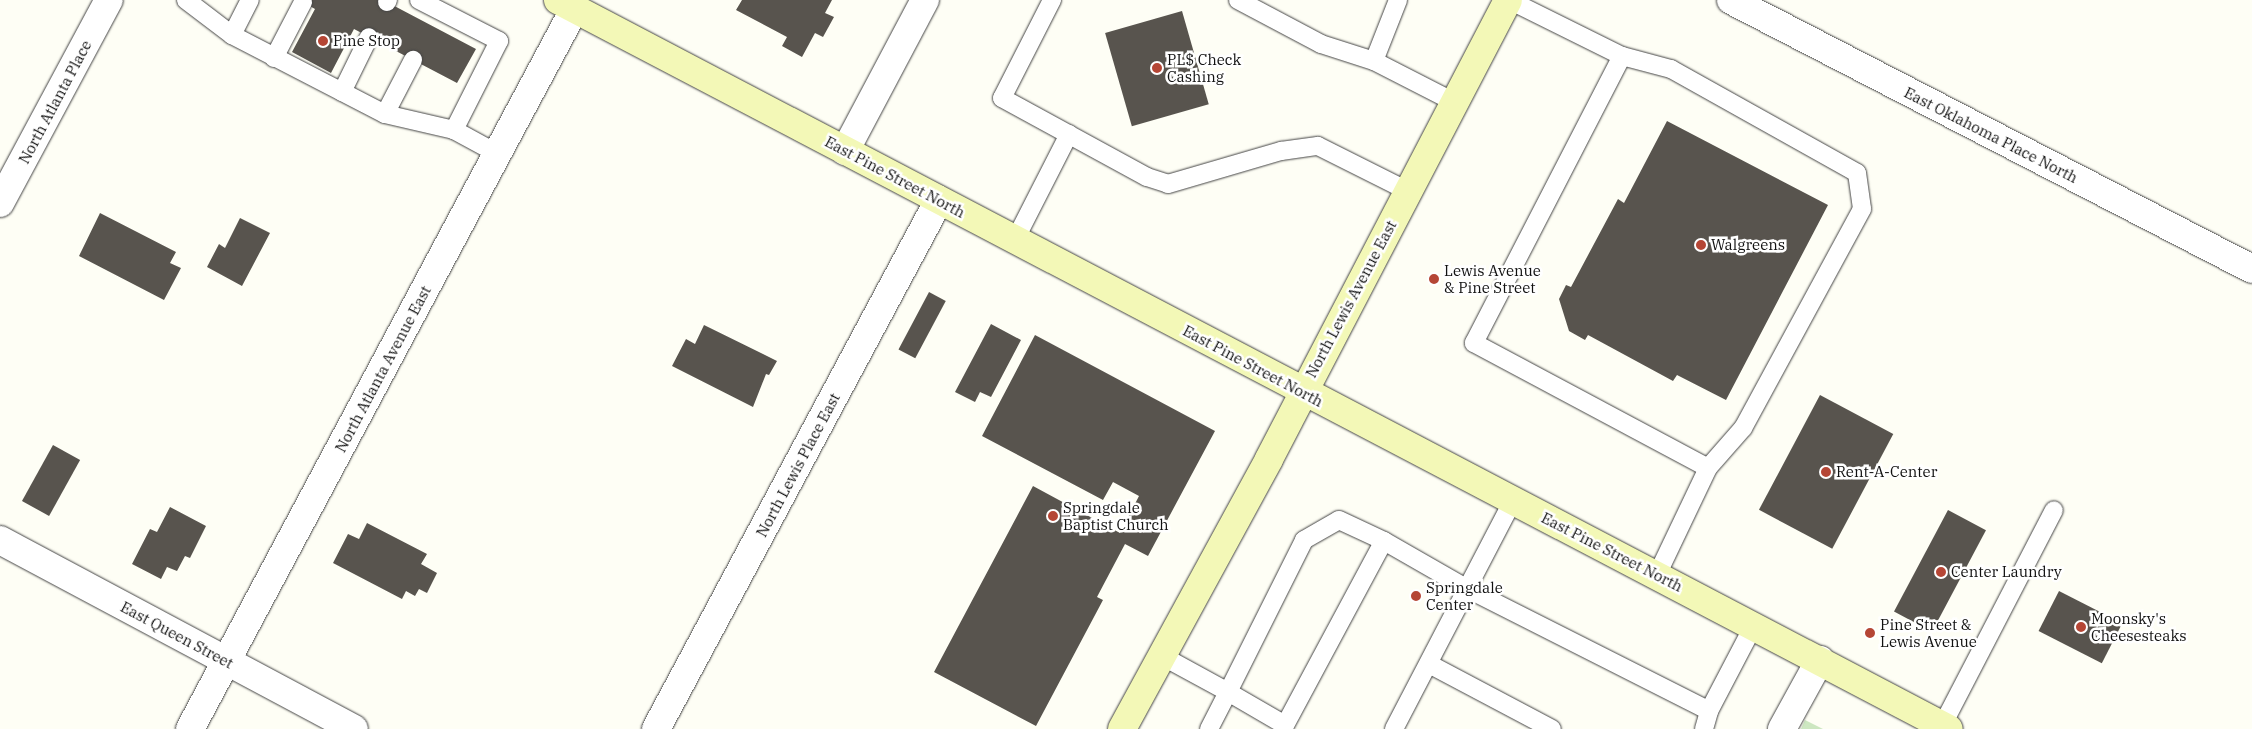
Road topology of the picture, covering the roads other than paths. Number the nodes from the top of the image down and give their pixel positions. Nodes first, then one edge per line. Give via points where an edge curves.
1 (109, 0) edge
2 (186, 0) edge
3 (250, 0) edge
4 (419, 0) edge
5 (925, 0) edge
6 (1052, 0) edge
7 (1238, 0) edge
8 (1398, 0) edge
9 (1508, 0) edge
10 (1731, 0) edge
11 (303, 2) dead end
12 (567, 4) edge
13 (232, 35) junction
14 (369, 38) dead end
15 (1622, 56) junction
16 (274, 58) junction
17 (413, 60) dead end
18 (1374, 61) junction
19 (342, 92) junction
20 (1454, 102) junction
21 (386, 114) junction
22 (454, 130) junction
23 (1069, 134) junction
24 (845, 151) junction
25 (498, 154) junction
26 (1408, 191) junction
27 (939, 200) junction
28 (0, 203) edge
29 (1015, 240) junction
30 (2252, 269) edge
31 (1302, 392) junction
32 (1708, 468) junction
33 (1513, 500) junction
34 (2054, 510) dead end
35 (0, 540) edge
36 (1384, 541) junction
37 (1657, 575) junction
38 (1466, 588) junction
39 (1754, 625) junction
40 (1162, 656) junction
41 (1820, 660) junction
42 (226, 662) junction
43 (1429, 664) junction
44 (1228, 692) junction
45 (1709, 711) junction
46 (1284, 727) edge
47 (1946, 727) edge
48 (190, 729) edge
49 (354, 729) edge
50 (656, 729) edge
51 (1122, 729) edge
52 (1209, 729) edge
53 (1394, 729) edge
54 (1552, 729) edge
55 (1704, 729) edge
56 (1782, 729) edge

1 - 28 street, North Atlanta Place
2 - 13 lane
3 - 13 lane
4 - 22 lane via 434,18 499,42
5 - 24 street
6 - 23 lane via 1002,98
7 - 18 lane via 1321,44
8 - 18 lane
9 - 15 lane
9 - 20 main road, North Lewis Avenue East
10 - 30 street, East Oklahoma Place North
11 - 16 lane
12 - 24 main road, East Pine Street North
12 - 25 street, North Atlanta Avenue East
13 - 16 lane
14 - 19 lane
15 - 32 lane via 1474,343
15 - 32 lane via 1671,69 1857,173 1862,209 1743,428
16 - 19 lane
17 - 21 lane
18 - 20 lane
19 - 21 lane
20 - 26 main road, North Lewis Avenue East
21 - 22 lane
22 - 25 lane
23 - 26 lane via 1147,177 1168,184 1281,151 1318,146
23 - 29 lane
24 - 27 main road, East Pine Street North
25 - 42 street, North Atlanta Avenue East
26 - 31 main road, North Lewis Avenue East
27 - 29 main road, East Pine Street North
27 - 50 street, North Lewis Place East
29 - 31 main road, East Pine Street North
31 - 33 main road, East Pine Street North
31 - 40 main road, North Lewis Avenue East
32 - 37 lane
33 - 37 main road, East Pine Street North
33 - 38 lane
34 - 47 lane
35 - 42 street, East Queen Street
36 - 38 lane
36 - 44 lane via 1339,520 1304,540
36 - 46 lane
37 - 39 main road, East Pine Street North
38 - 43 lane
38 - 45 lane
39 - 41 main road, East Pine Street North
39 - 45 lane
40 - 44 lane
40 - 51 main road, North Lewis Avenue East
41 - 47 main road, East Pine Street North
41 - 56 street
42 - 48 street, North Atlanta Avenue East
42 - 49 street, East Queen Street
43 - 53 lane
43 - 54 lane
44 - 46 lane
44 - 52 lane
45 - 55 lane

